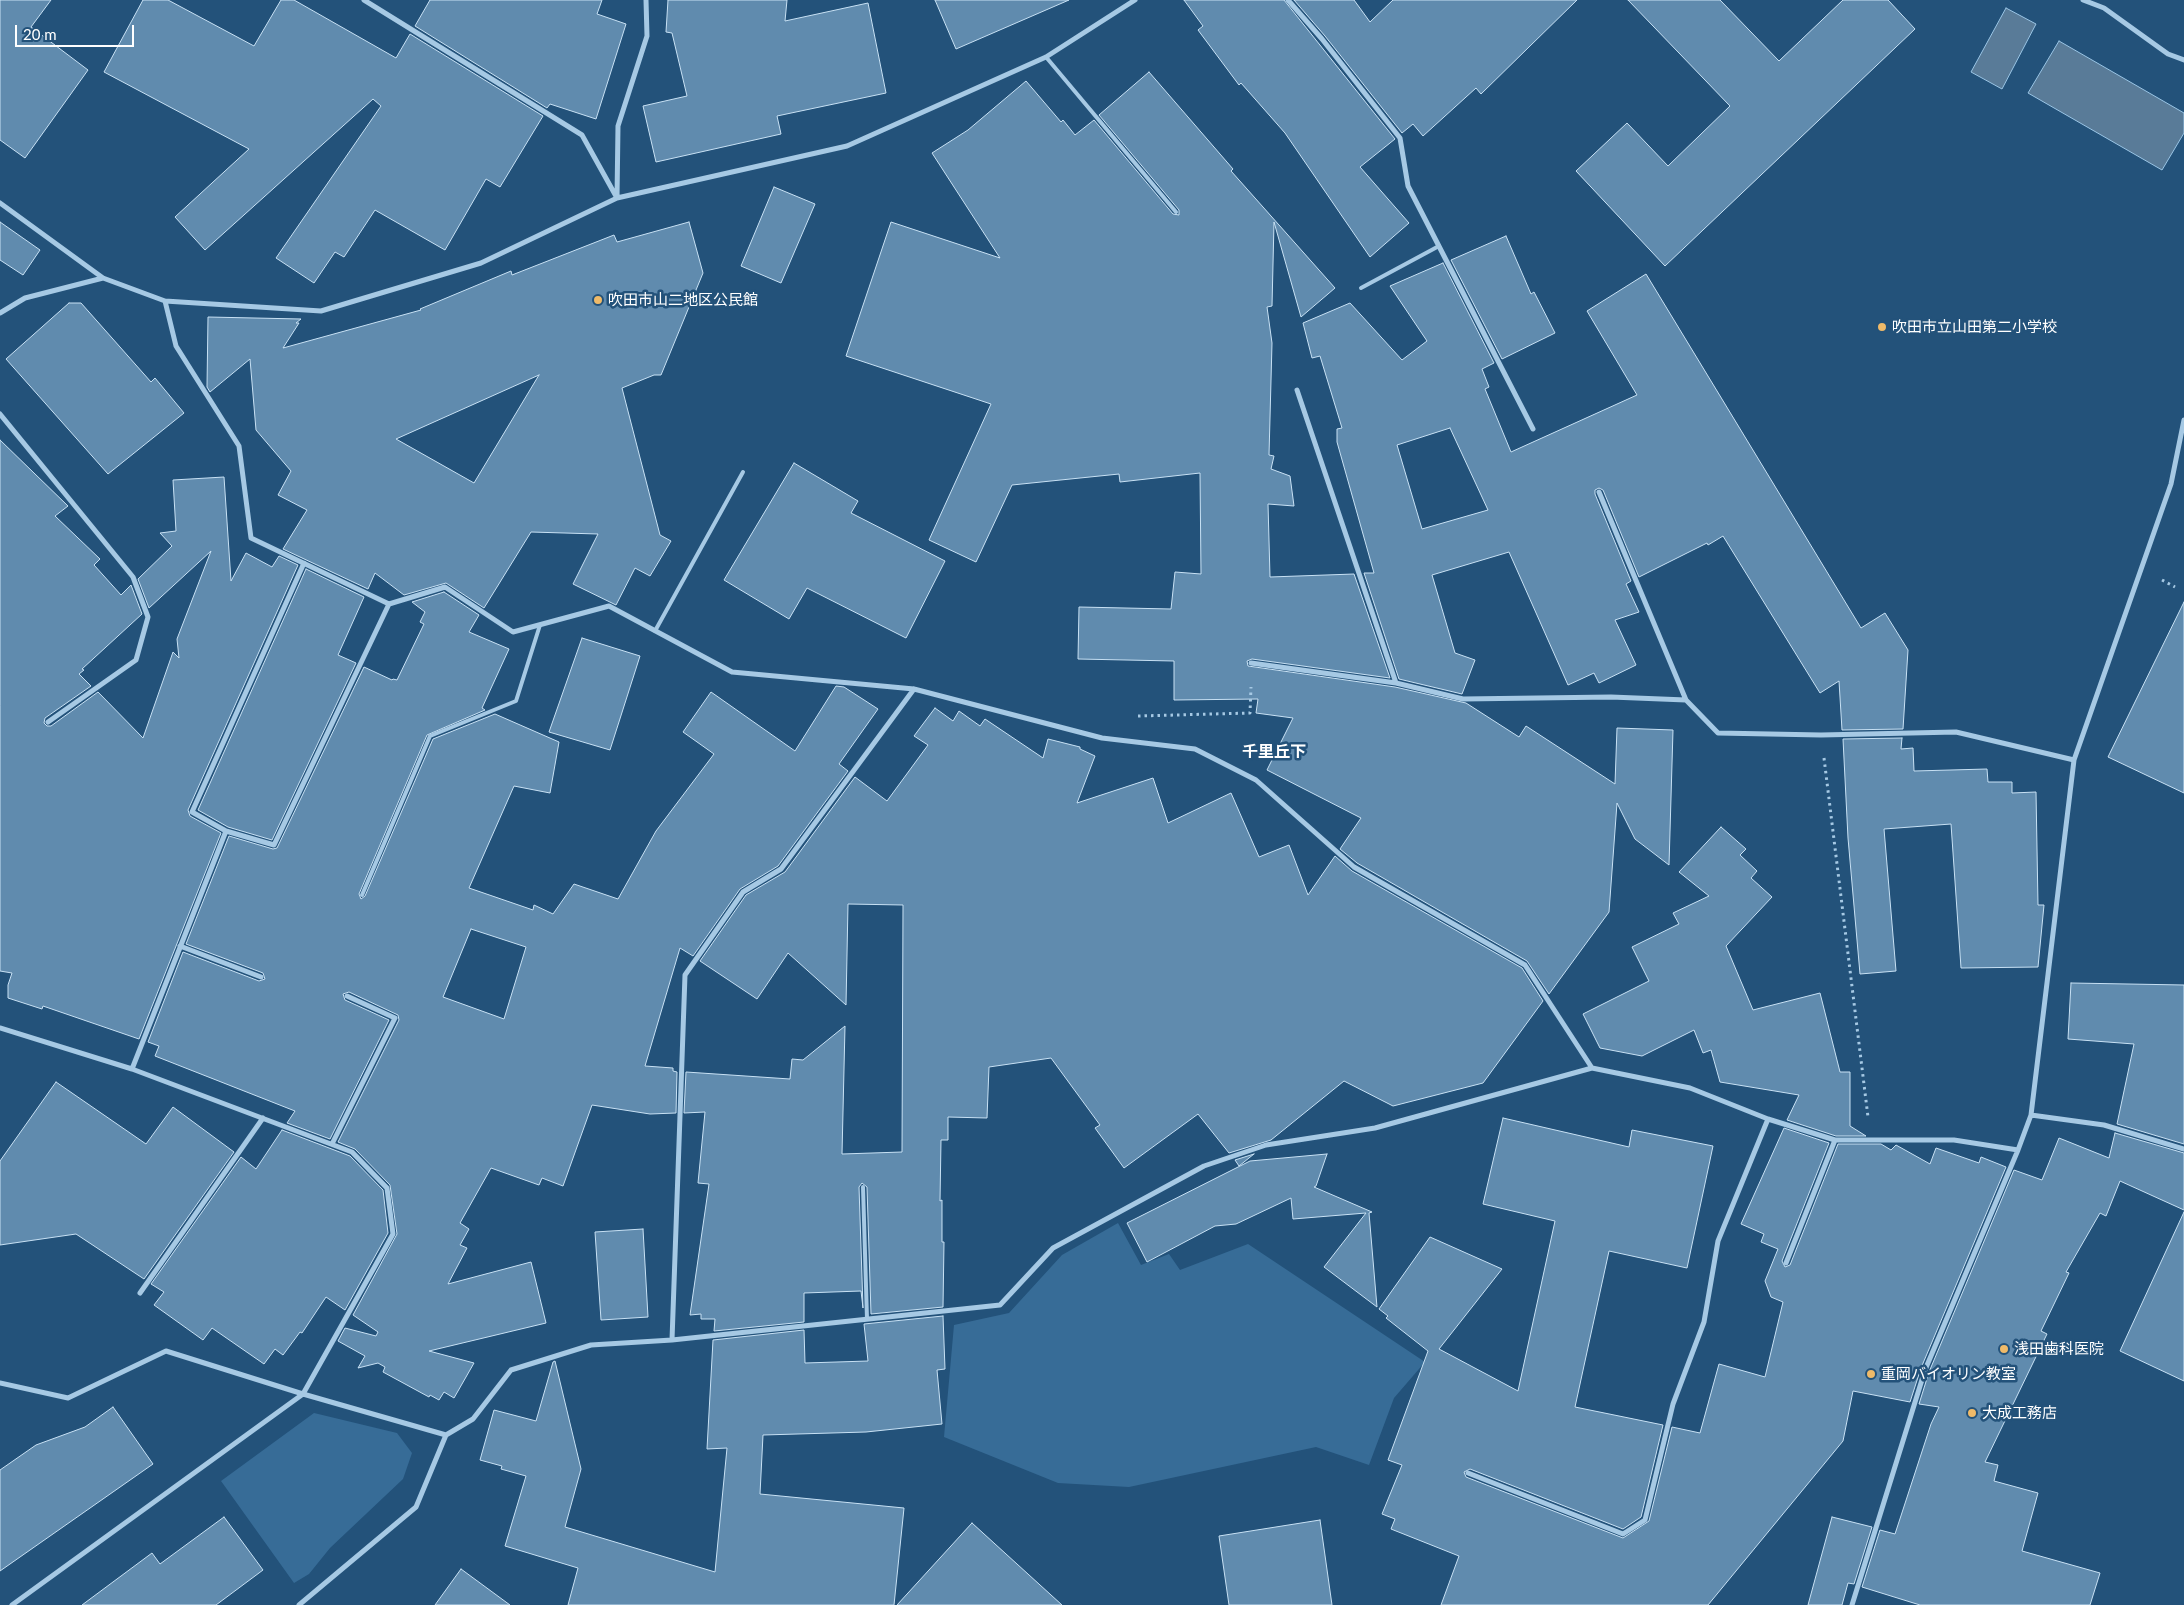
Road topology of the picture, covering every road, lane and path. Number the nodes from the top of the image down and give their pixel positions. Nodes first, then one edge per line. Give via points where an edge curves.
1 (364, 0) edge
2 (646, 0) edge
3 (1135, 0) edge
4 (1288, 0) edge
5 (2083, 0) edge
6 (2102, 0) edge
7 (2104, 8) junction
8 (1046, 57) junction
9 (2184, 60) edge
10 (617, 198) junction
11 (0, 203) edge
12 (1176, 212) dead end
13 (1439, 246) junction
14 (103, 278) junction
15 (1361, 288) dead end
16 (165, 301) junction
17 (0, 313) edge
18 (1297, 390) dead end
19 (0, 414) edge
20 (2184, 420) edge
21 (1533, 430) dead end
22 (743, 472) dead end
23 (1600, 492) dead end
24 (304, 563) junction
25 (390, 604) junction
26 (540, 625) junction
27 (654, 630) junction
28 (1251, 663) joint
29 (1396, 683) junction
30 (914, 689) junction
31 (1686, 700) junction
32 (48, 722) dead end
33 (1821, 735) junction
34 (1102, 738) junction
35 (2074, 760) junction
36 (226, 831) junction
37 (362, 895) dead end
38 (180, 946) junction
39 (260, 977) dead end
40 (348, 996) dead end
41 (0, 1028) edge
42 (1592, 1068) junction
43 (132, 1069) junction
44 (2031, 1115) junction
45 (263, 1118) junction
46 (1768, 1119) junction
47 (1835, 1140) junction
48 (1871, 1140) junction
49 (332, 1144) junction
50 (2184, 1149) edge
51 (2018, 1150) junction
52 (863, 1187) dead end
53 (1786, 1263) dead end
54 (140, 1293) dead end
55 (867, 1319) junction
56 (672, 1340) junction
57 (0, 1383) edge
58 (303, 1394) junction
59 (446, 1435) junction
60 (1468, 1473) dead end
61 (12, 1605) edge
62 (299, 1605) edge
63 (1852, 1605) edge

1 - 10 street via 582,135
2 - 10 street via 647,36 618,126
3 - 8 street
4 - 13 street via 1400,138 1408,186
5 - 7 street
6 - 7 street
7 - 9 street via 2168,54
8 - 10 street via 847,146
8 - 12 lane
10 - 16 street via 481,263 321,311
11 - 14 street
13 - 15 lane
13 - 21 street
14 - 16 street
14 - 17 street via 25,298
16 - 24 street via 176,346 239,446 252,538
18 - 29 street
19 - 32 street via 133,577 148,617 136,660
20 - 35 street via 2171,484
22 - 27 lane
23 - 31 street
24 - 25 street
24 - 36 street via 192,812
25 - 26 street via 445,587 514,632
25 - 36 street via 274,845
26 - 27 street via 609,606
26 - 37 lane via 516,701 430,736
27 - 30 street via 732,672
28 - 29 street
28 - 34 path via 1250,713 1120,717
29 - 31 street via 1463,698
30 - 34 street
30 - 56 street via 781,870 743,892 685,975
31 - 33 street via 1718,734
33 - 35 street via 1956,732
33 - 48 path
34 - 42 street via 1195,749 1256,780 1354,866 1525,965
35 - 44 street
36 - 38 street
38 - 39 street
38 - 43 street
40 - 49 street via 394,1018
41 - 43 street
42 - 46 street via 1690,1088
42 - 55 street via 1374,1128 1266,1145 1204,1166 1053,1248 1000,1305
43 - 45 street
44 - 50 street via 2104,1126
44 - 51 street
45 - 49 street
45 - 54 street
46 - 47 street
46 - 60 street via 1718,1242 1704,1322 1673,1404 1645,1520 1623,1534
47 - 48 street
47 - 53 street
48 - 51 street via 1954,1140
49 - 58 street via 352,1152 387,1188 393,1234
51 - 63 street via 1925,1370
52 - 55 lane
55 - 56 street
56 - 59 street via 591,1345 511,1370 472,1419
57 - 58 street via 68,1398 166,1351
58 - 59 street
58 - 61 street
59 - 62 street via 416,1507

